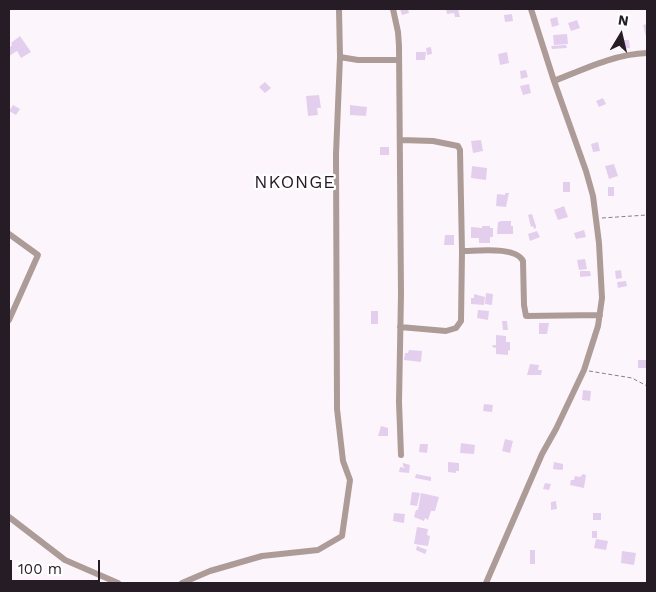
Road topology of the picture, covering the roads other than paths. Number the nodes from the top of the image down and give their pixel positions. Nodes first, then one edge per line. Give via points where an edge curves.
1 (339, 9) edge
2 (392, 9) edge
3 (531, 9) edge
4 (647, 52) edge
5 (340, 57) junction
6 (398, 60) junction
7 (554, 81) junction
8 (401, 140) junction
9 (9, 234) edge
10 (462, 251) junction
11 (600, 315) junction
12 (9, 320) edge
13 (400, 327) junction
14 (401, 455) dead end
15 (9, 517) edge
16 (118, 583) edge
17 (182, 583) edge
18 (486, 583) edge

1 - 5 street
2 - 6 street via 398,32
3 - 7 street
4 - 7 street via 605,61
5 - 6 street
5 - 17 street via 336,154 337,409 343,461 350,480 342,536 318,550 262,556
6 - 8 street
7 - 11 street via 586,171 597,219 602,280
8 - 10 street via 458,146
8 - 13 street
9 - 12 street via 38,255
10 - 11 street via 511,252 520,256 526,316
10 - 13 street via 461,321 456,328 446,331
11 - 18 street via 584,370 542,454
13 - 14 street
15 - 16 street via 65,560

